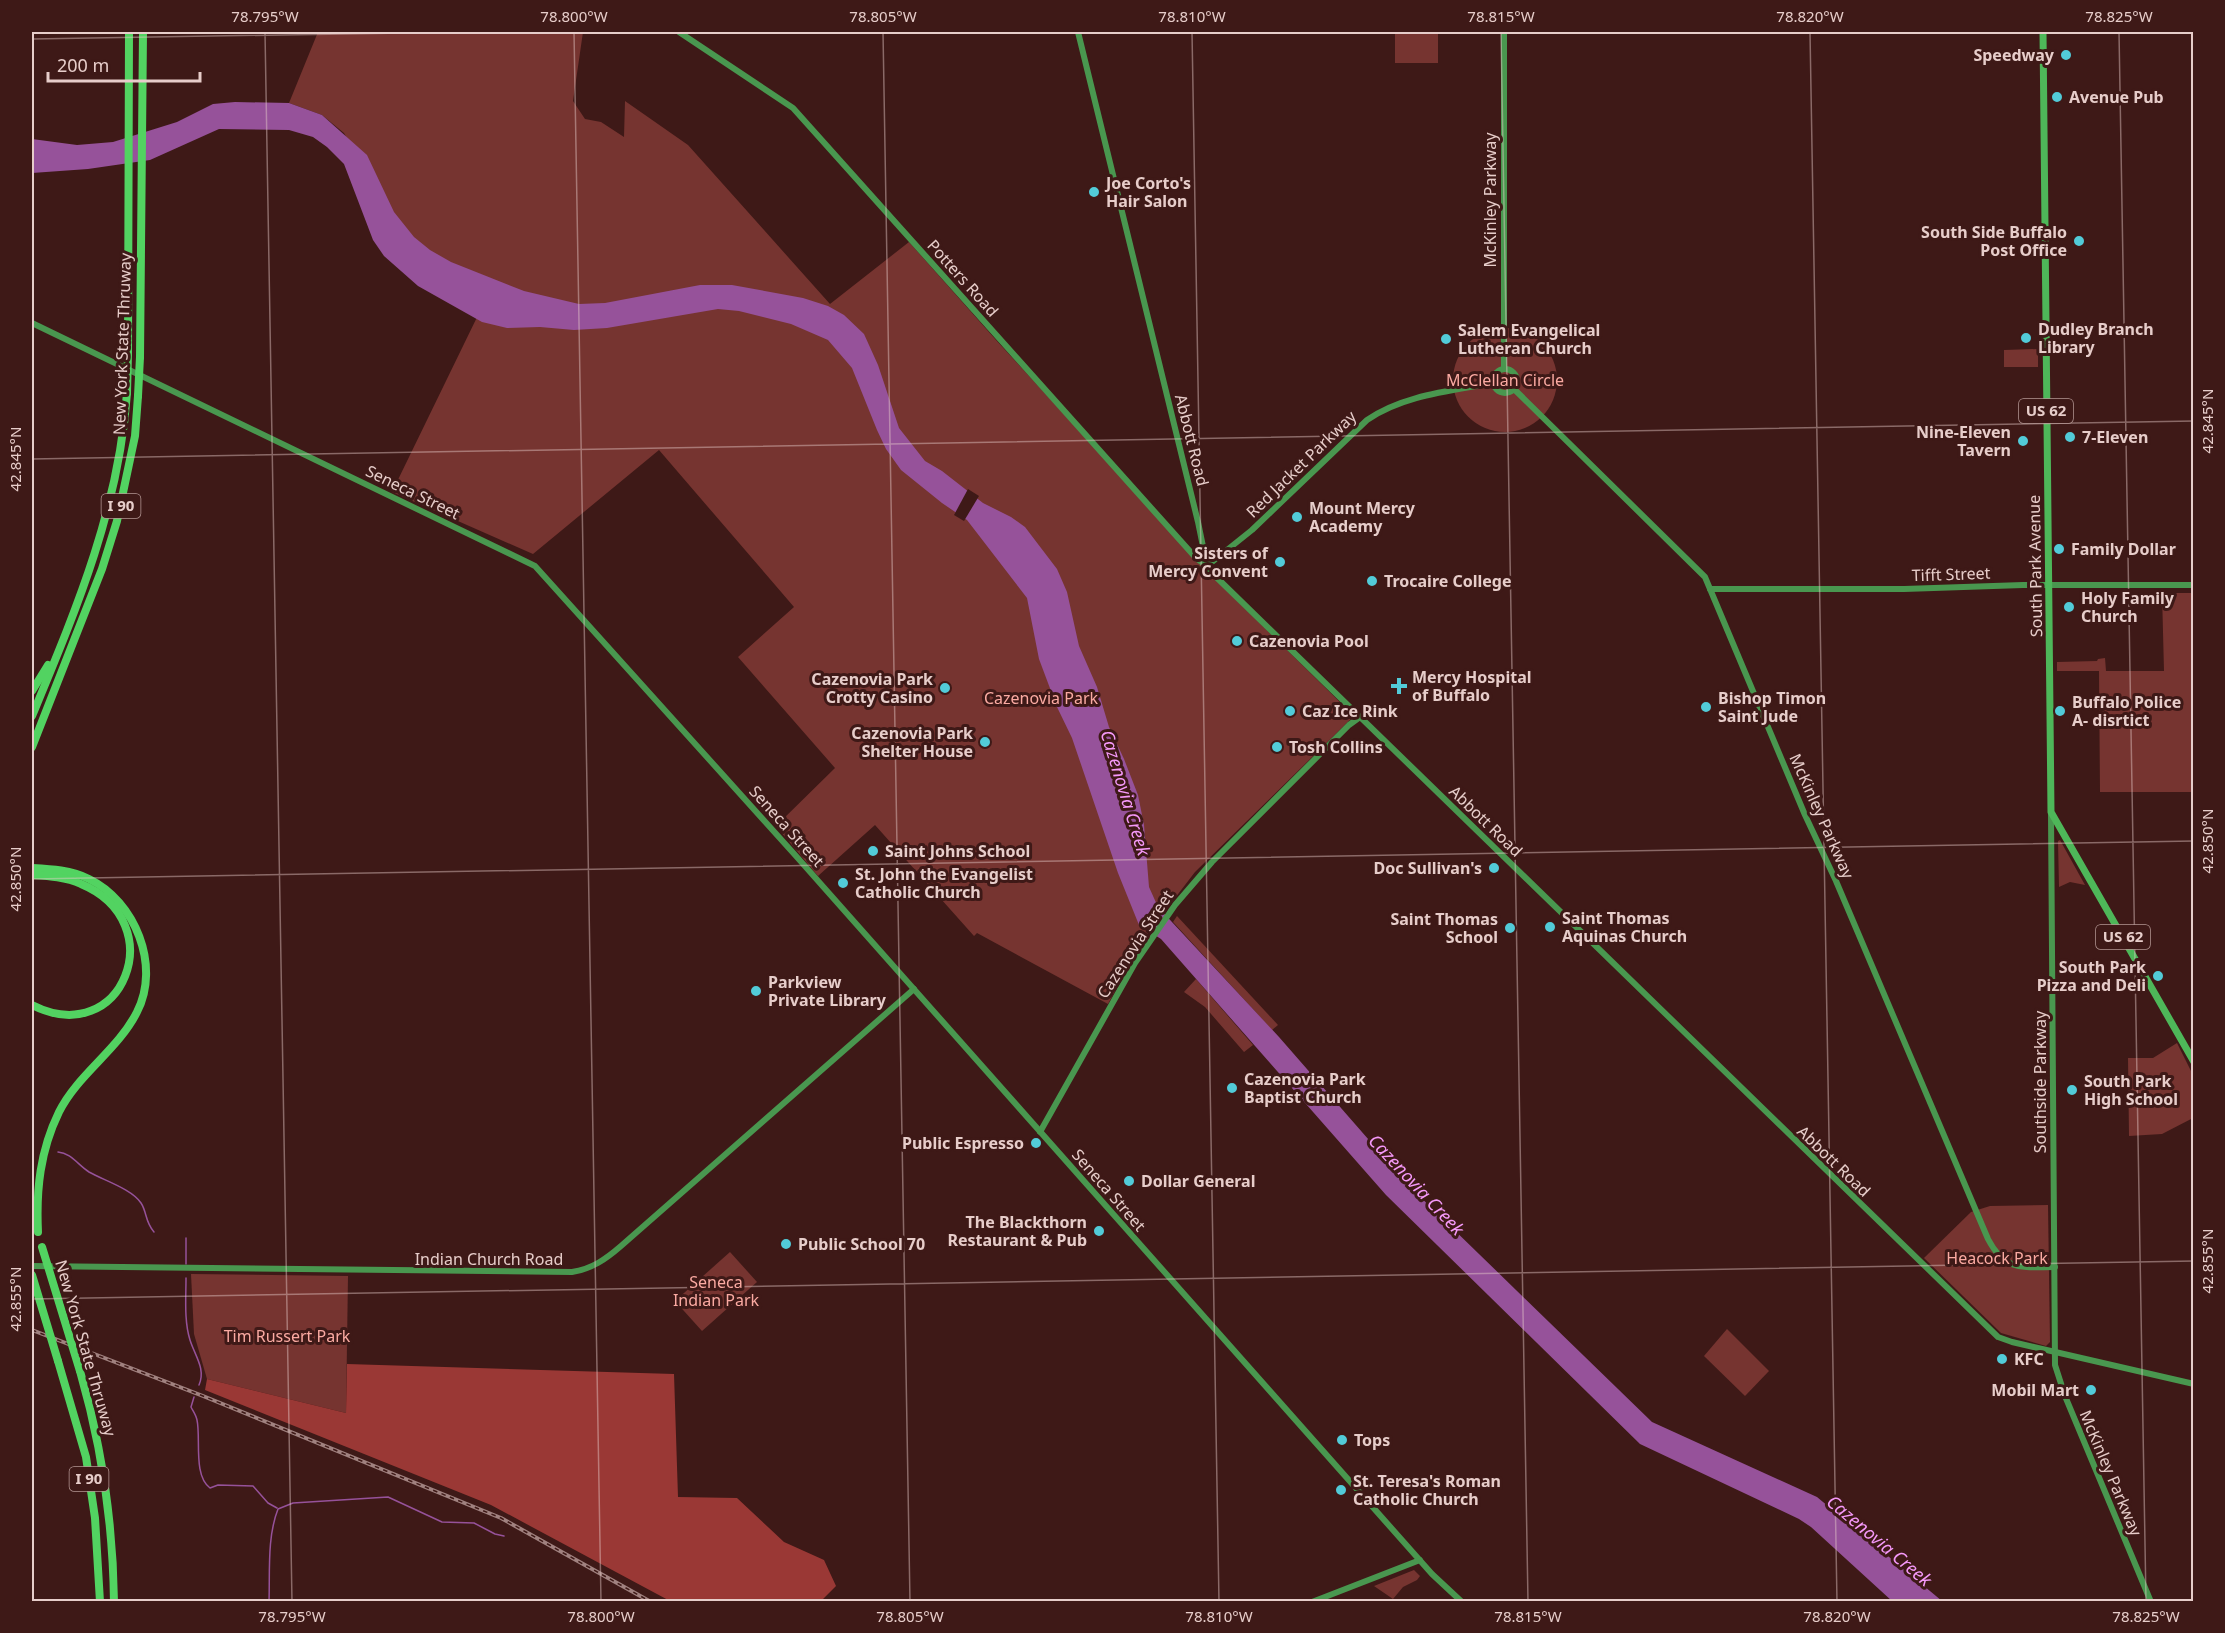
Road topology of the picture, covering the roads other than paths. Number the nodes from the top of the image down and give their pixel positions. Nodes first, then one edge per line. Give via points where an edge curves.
1 (129, 32) edge
2 (143, 32) edge
3 (679, 32) edge
4 (1078, 32) edge
5 (1504, 32) edge
6 (2043, 32) edge
7 (32, 323) edge
8 (1504, 369) junction
9 (1493, 383) junction
10 (1514, 389) junction
11 (1207, 566) junction
12 (2049, 585) junction
13 (2193, 585) edge
14 (1710, 589) junction
15 (60, 647) junction
16 (32, 691) edge
17 (32, 716) edge
18 (1360, 717) junction
19 (32, 747) edge
20 (2051, 812) junction
21 (32, 868) edge
22 (32, 875) edge
23 (914, 989) junction
24 (32, 1005) edge
25 (2193, 1062) edge
26 (1040, 1132) junction
27 (32, 1212) edge
28 (38, 1232) junction
29 (32, 1266) edge
30 (2055, 1268) junction
31 (32, 1275) edge
32 (2055, 1352) junction
33 (2193, 1384) edge
34 (1420, 1560) junction
35 (100, 1602) edge
36 (114, 1602) edge
37 (1312, 1602) edge
38 (1462, 1602) edge
39 (2151, 1602) edge

1 - 15 highway, New York State Thruway / I 90, bridge via 128,354 124,432 95,554
2 - 19 highway, New York State Thruway / I 90, bridge via 140,357 135,436 102,569
3 - 11 street, Potters Road via 793,108
4 - 11 street, Abbott Road
5 - 8 street, McKinley Parkway
6 - 12 main road, South Park Avenue / US 62
7 - 23 street, Seneca Street via 535,566
8 - 9 street via 1495,374
8 - 10 street via 1516,376
9 - 10 street via 1500,392
9 - 11 street, Red Jacket Parkway via 1405,402 1376,413 1252,530
10 - 14 street, McKinley Parkway via 1702,572
11 - 18 street, Abbott Road
12 - 13 street, Tifft Street
12 - 14 street, Tifft Street
12 - 20 main road, South Park Avenue / US 62
14 - 30 street, McKinley Parkway via 1991,1245 2011,1265
15 - 16 highway
15 - 17 highway, New York State Thruway / I 90
18 - 26 street, Cazenovia Street via 1212,862 1168,914
18 - 32 street, Abbott Road via 1993,1333 2003,1340
20 - 25 main road, South Park Avenue / US 62
20 - 30 street, Southside Parkway
21 - 28 highway via 75,873 111,894 138,933 145,978 138,1010 129,1025 59,1111 41,1159
22 - 24 highway via 64,879 96,892 123,920 132,953 123,985 112,998 90,1012 60,1015
23 - 26 street, Seneca Street
23 - 29 street, Indian Church Road via 638,1233 586,1270
26 - 34 street, Seneca Street
27 - 28 highway, New York State Thruway / I 90
28 - 36 highway, New York State Thruway / I 90, bridge via 93,1416 106,1484
30 - 32 street, Southside Parkway
31 - 35 highway, New York State Thruway / I 90, bridge via 86,1457 95,1518
32 - 33 street, Abbott Road
32 - 39 street, McKinley Parkway via 2063,1390
34 - 37 street
34 - 38 street, Seneca Street

